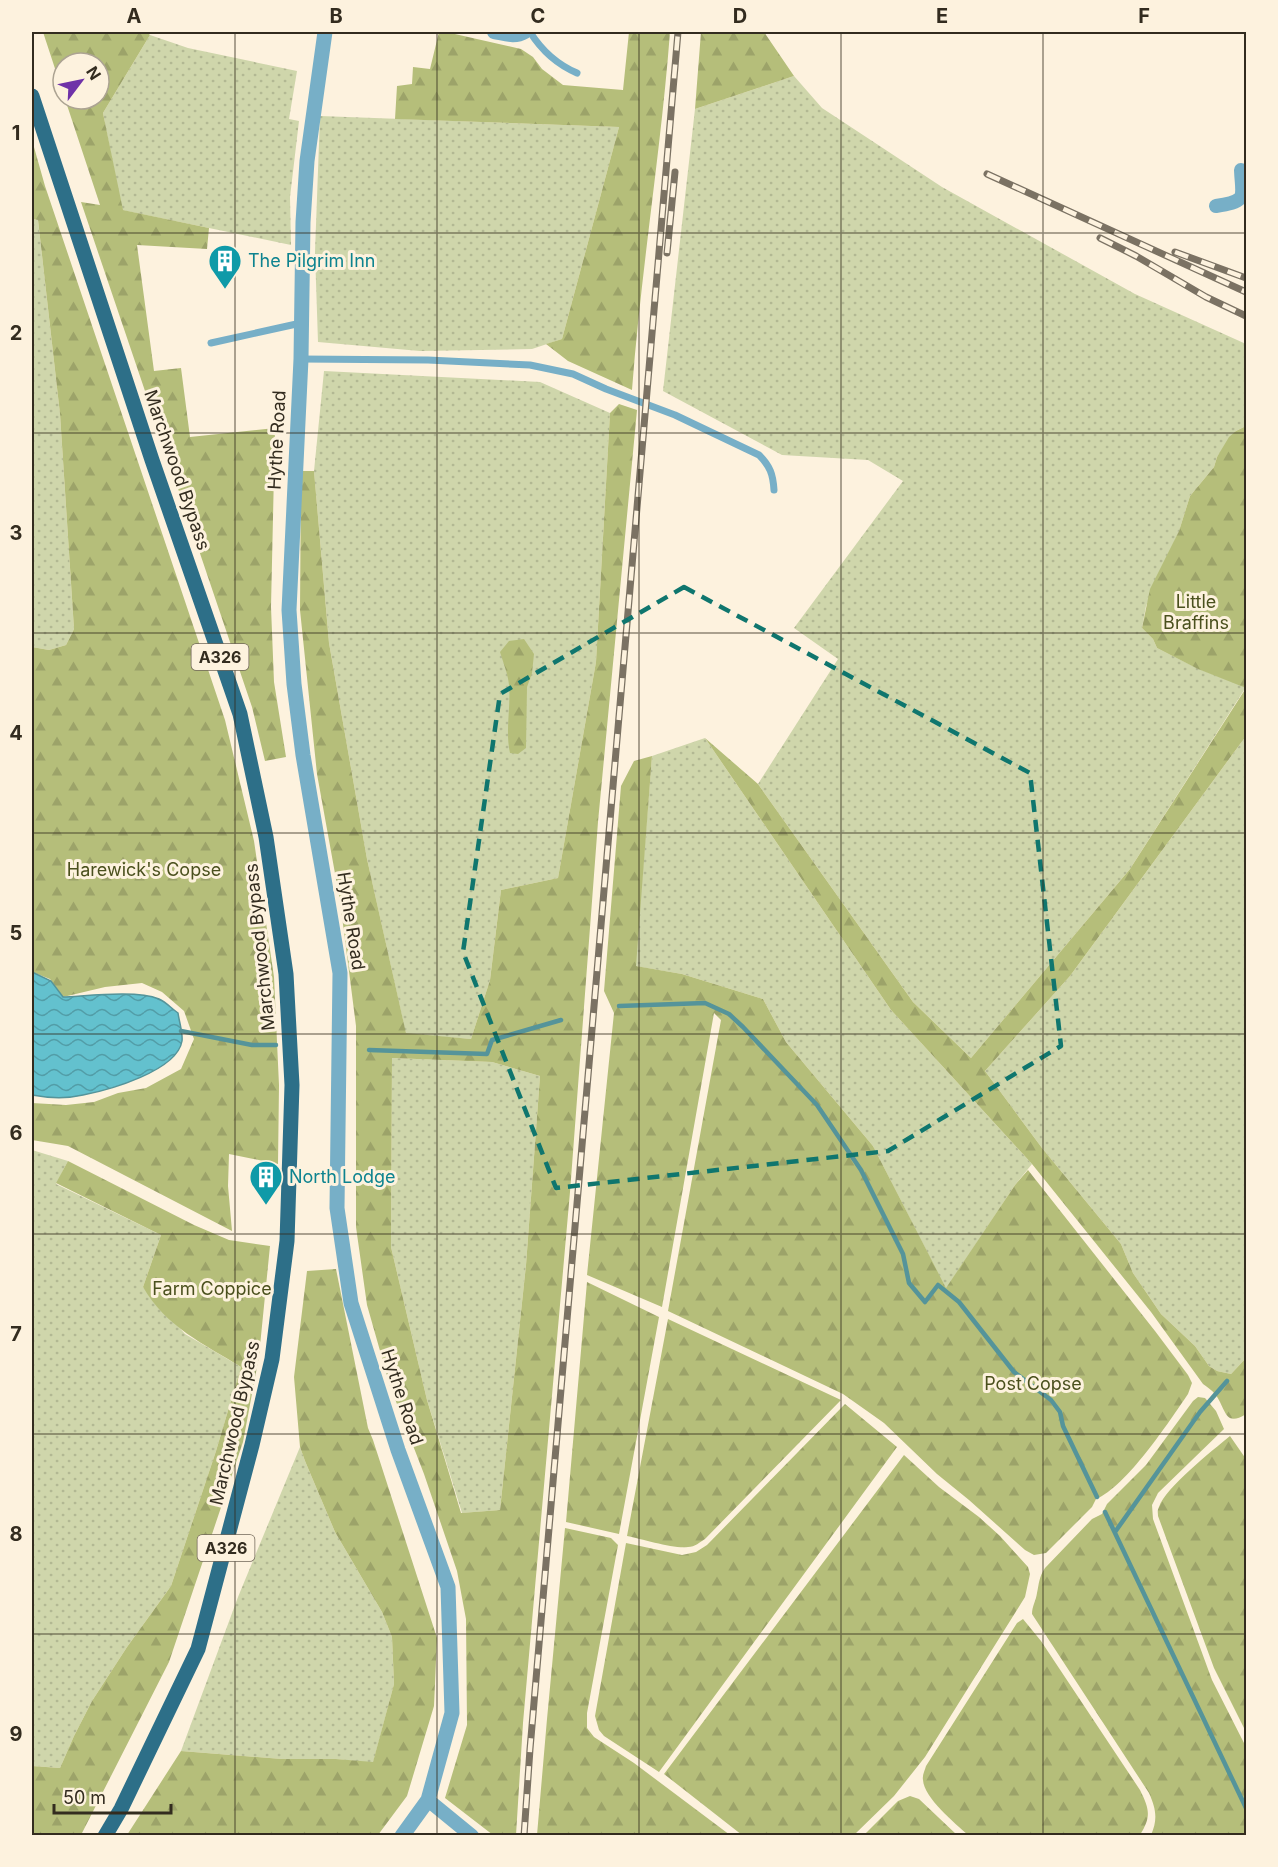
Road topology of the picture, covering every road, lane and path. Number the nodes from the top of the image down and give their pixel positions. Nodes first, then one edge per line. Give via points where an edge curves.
1 (325, 32) edge
2 (495, 32) edge
3 (525, 32) edge
4 (530, 32) edge
5 (577, 73) dead end
6 (32, 96) edge
7 (1241, 170) dead end
8 (1243, 199) edge
9 (1216, 206) dead end
10 (301, 323) junction
11 (212, 343) dead end
12 (301, 359) junction
13 (774, 490) dead end
14 (428, 1800) junction
15 (105, 1836) edge
16 (402, 1836) edge
17 (472, 1836) edge

1 - 10 street, Hythe Road via 307,161
2 - 3 street via 513,36
4 - 5 lane via 549,57
6 - 15 main road, Marchwood Bypass / A326 via 240,714 266,837 286,974 292,1085 287,1241 272,1359 249,1456 198,1648 122,1809
7 - 8 street
8 - 9 street
10 - 11 lane
10 - 12 street, Hythe Road
12 - 13 lane via 530,365 573,374 675,415 759,455 769,465
12 - 14 street, Hythe Road via 289,610 303,755 340,973 337,1208 351,1303 398,1450 448,1587 452,1713
14 - 16 street
14 - 17 street

